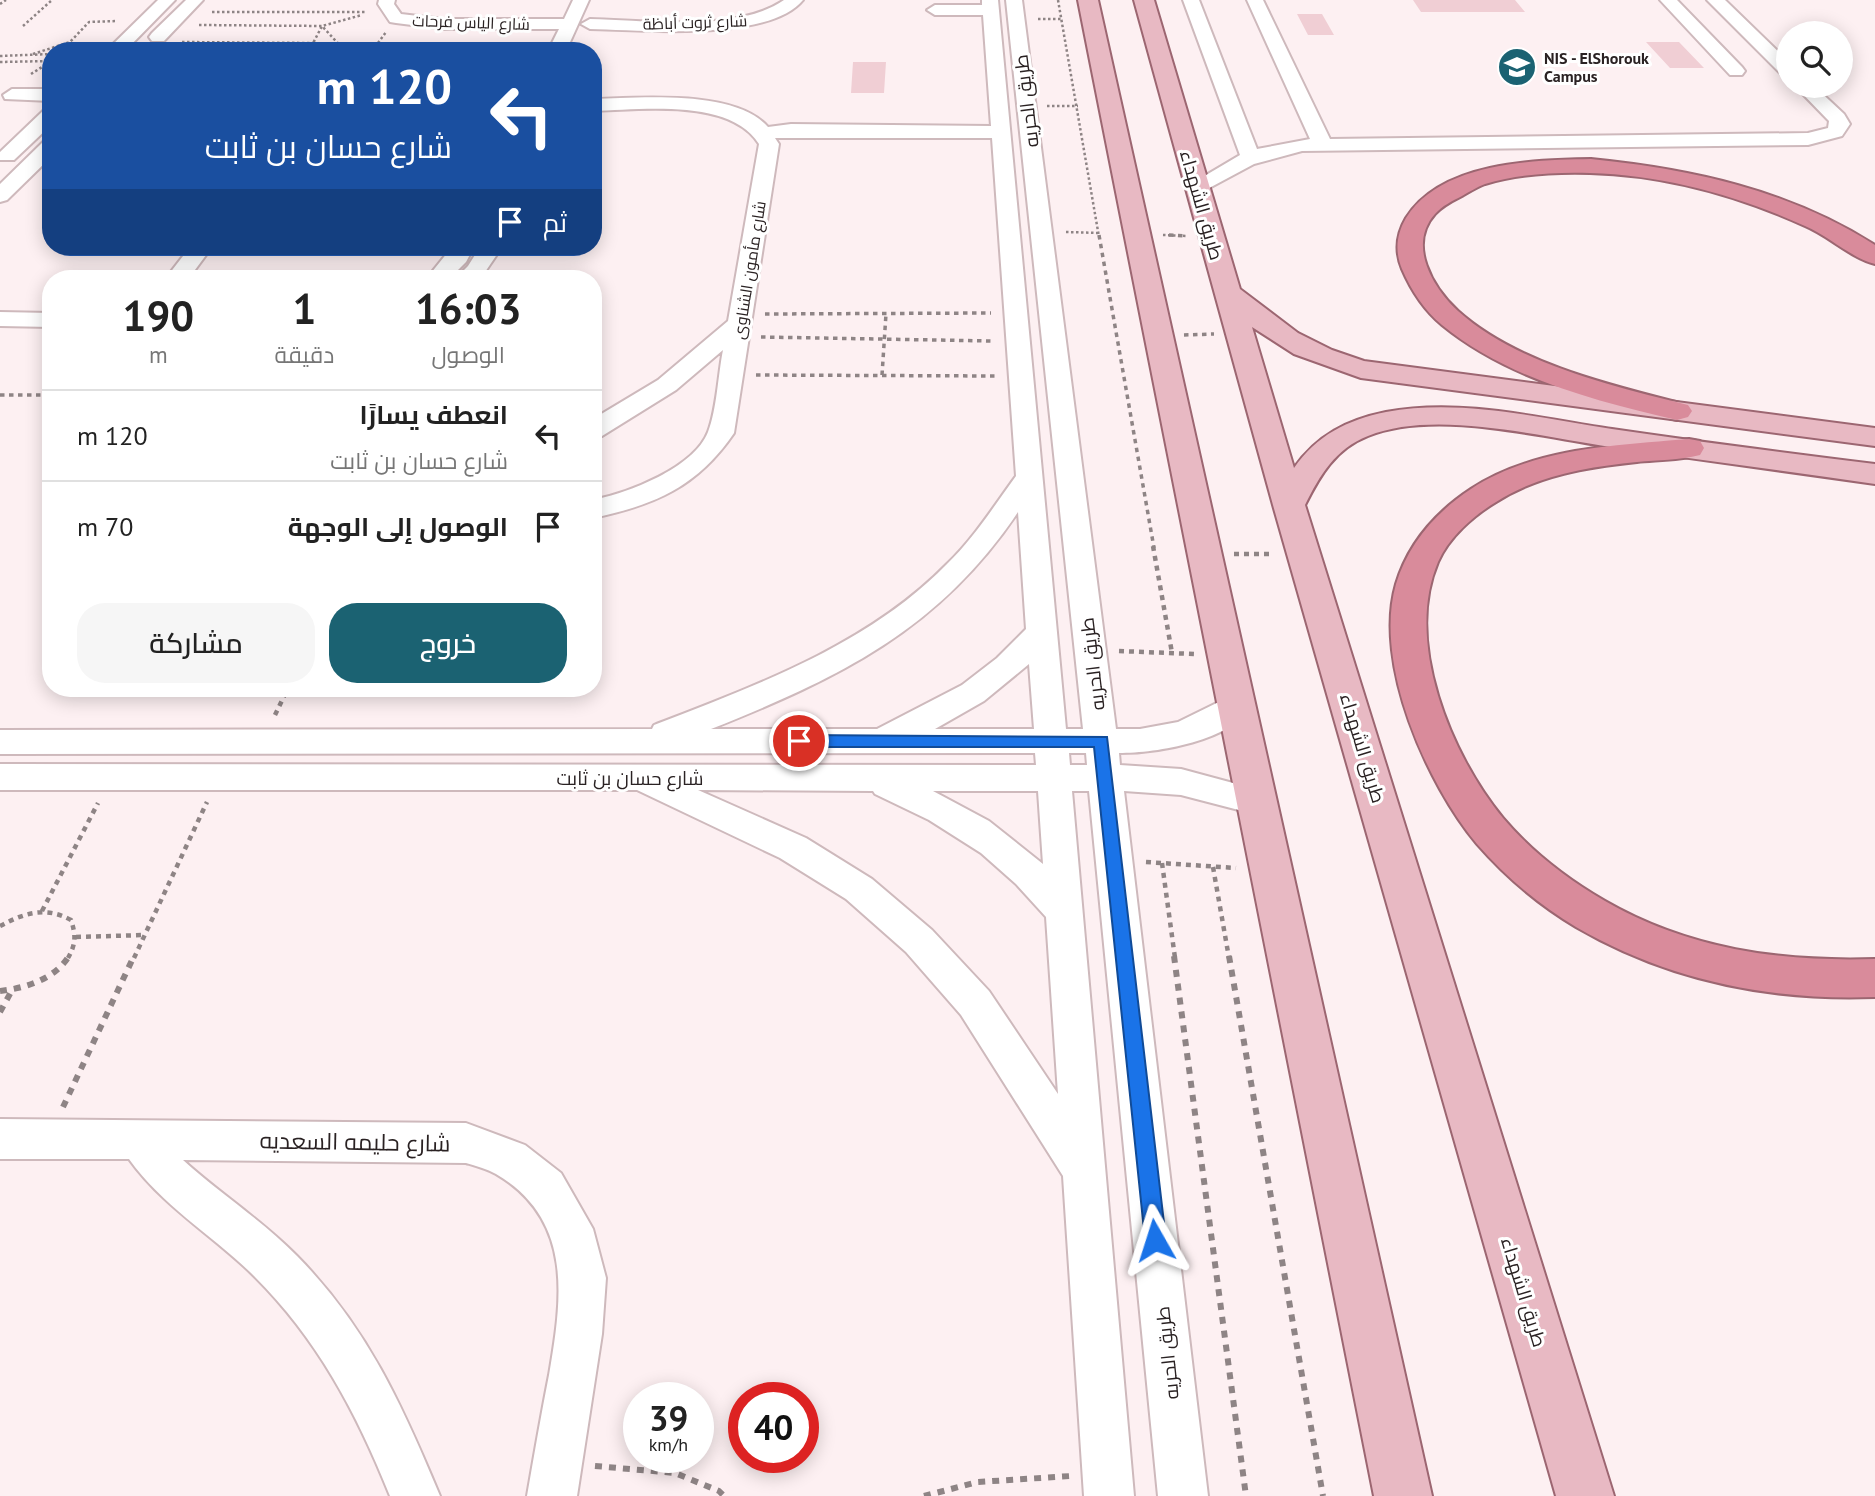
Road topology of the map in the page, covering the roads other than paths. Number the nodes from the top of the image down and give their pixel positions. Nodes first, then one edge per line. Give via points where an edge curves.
1 (167, 0) edge
2 (387, 0) edge
3 (581, 0) edge
4 (795, 0) edge
5 (1088, 0) edge
6 (1143, 0) edge
7 (1191, 0) edge
8 (1255, 0) edge
9 (1668, 0) edge
10 (1715, 0) edge
11 (998, 3) edge
12 (935, 10) dead end
13 (183, 12) edge
14 (569, 24) junction
15 (636, 24) junction
16 (588, 28) junction
17 (125, 42) edge
18 (153, 42) edge
19 (561, 42) edge
20 (1776, 59) edge
21 (1736, 71) dead end
22 (13, 94) edge
23 (42, 95) edge
24 (1815, 98) edge
25 (602, 105) edge
26 (42, 123) edge
27 (1840, 124) junction
28 (1001, 132) junction
29 (765, 133) junction
30 (1655, 140) junction
31 (1854, 142) dead end
32 (1322, 143) junction
33 (42, 154) edge
34 (1250, 156) junction
35 (1760, 160) dead end
36 (0, 164) edge
37 (1198, 188) junction
38 (0, 196) edge
39 (194, 256) edge
40 (458, 256) edge
41 (1875, 256) edge
42 (183, 270) edge
43 (446, 270) edge
44 (1227, 291) junction
45 (0, 319) edge
46 (42, 320) edge
47 (740, 324) junction
48 (0, 334) edge
49 (42, 334) edge
50 (1677, 411) junction
51 (602, 425) edge
52 (1875, 437) edge
53 (1689, 448) junction
54 (1875, 474) edge
55 (1029, 476) junction
56 (1289, 505) junction
57 (602, 507) edge
58 (1042, 631) junction
59 (1237, 705) junction
60 (649, 741) junction
61 (874, 741) junction
62 (1051, 741) junction
63 (1101, 741) junction
64 (0, 742) edge
65 (0, 777) edge
66 (636, 778) junction
67 (872, 778) junction
68 (1054, 778) junction
69 (1105, 778) junction
70 (1258, 802) junction
71 (1064, 912) junction
72 (1875, 978) edge
73 (0, 1139) edge
74 (140, 1140) junction
75 (1084, 1171) junction
76 (555, 1480) edge
77 (1108, 1485) edge
78 (415, 1496) edge
79 (1183, 1496) edge
80 (1403, 1496) edge
81 (1585, 1496) edge

1 - 17 street
2 - 14 street, شارع الياس فرحات via 396,18 421,22
3 - 14 street
4 - 15 street, شارع ثروت أباظة via 776,14 738,23
5 - 59 main road
6 - 37 main road, طريق الشهداء
7 - 34 street
8 - 32 street
9 - 21 street
10 - 20 street
11 - 12 street
11 - 28 street, طريق الحريه
11 - 63 street, طريق الحريه via 1041,231
13 - 18 street
14 - 16 street, شارع ثروت أباظة
14 - 19 street
15 - 16 street, شارع ثروت أباظة
15 - 16 street via 608,16 599,4
22 - 23 street
24 - 27 street
25 - 29 street via 707,107 738,115
26 - 36 street
27 - 30 street via 1829,136 1808,139
27 - 31 street
28 - 29 street
28 - 55 street, طريق الحريه
29 - 47 street, شارع مأمون الشناوى via 769,144
30 - 32 street
30 - 35 street
32 - 34 street
33 - 38 street
34 - 37 street
37 - 44 main road, طريق الشهداء
39 - 42 street
40 - 43 street
41 - 50 highway via 1841,233 1778,204 1708,182 1635,170 1565,166 1503,173 1444,194 1422,212 1411,235 1412,261 1425,289 1455,320 1503,352 1544,371 1601,392
44 - 50 main road via 1285,340 1360,369
44 - 56 main road, طريق الشهداء
45 - 46 street
47 - 51 street via 667,386
47 - 57 street, شارع مأمون الشناوى via 721,433 710,451 670,483
48 - 49 street
50 - 52 main road
53 - 54 main road
53 - 56 main road via 1462,418 1395,419 1358,429 1329,446 1308,466
53 - 72 highway via 1591,457 1533,472 1484,495 1446,527 1419,566 1407,614 1411,667 1432,733 1464,798 1490,831 1554,891 1595,916 1652,943 1738,970 1834,981
55 - 58 street, طريق الحريه
55 - 60 street via 956,573 876,637 827,666
56 - 81 main road, طريق الشهداء
58 - 61 street via 1013,664 974,694 928,720
58 - 62 street, طريق الحريه
59 - 63 street, شارع حسان بن ثابت via 1209,725 1177,737
59 - 70 main road
60 - 61 street, شارع حسان بن ثابت
60 - 64 street, شارع حسان بن ثابت
61 - 62 street, شارع حسان بن ثابت
62 - 63 street, شارع حسان بن ثابت
62 - 68 street, طريق الحريه
63 - 69 street, طريق الحريه
65 - 66 street, شارع حسان بن ثابت
66 - 67 street, شارع حسان بن ثابت
66 - 75 street via 793,848 859,889 919,941 975,1003
67 - 68 street, شارع حسان بن ثابت
67 - 71 street via 926,801 977,831 1024,868
68 - 69 street, شارع حسان بن ثابت
68 - 71 street, طريق الحريه
69 - 70 street, شارع حسان بن ثابت via 1181,782
69 - 79 street, طريق الحريه
70 - 80 main road
71 - 75 street, طريق الحريه
73 - 74 street, شارع حليمه السعديه
74 - 76 street, شارع حليمه السعديه via 466,1143 510,1160 546,1188 571,1229 583,1278 579,1334
74 - 78 street via 174,1183 265,1255 326,1324 377,1408
75 - 77 street, طريق الحريه

